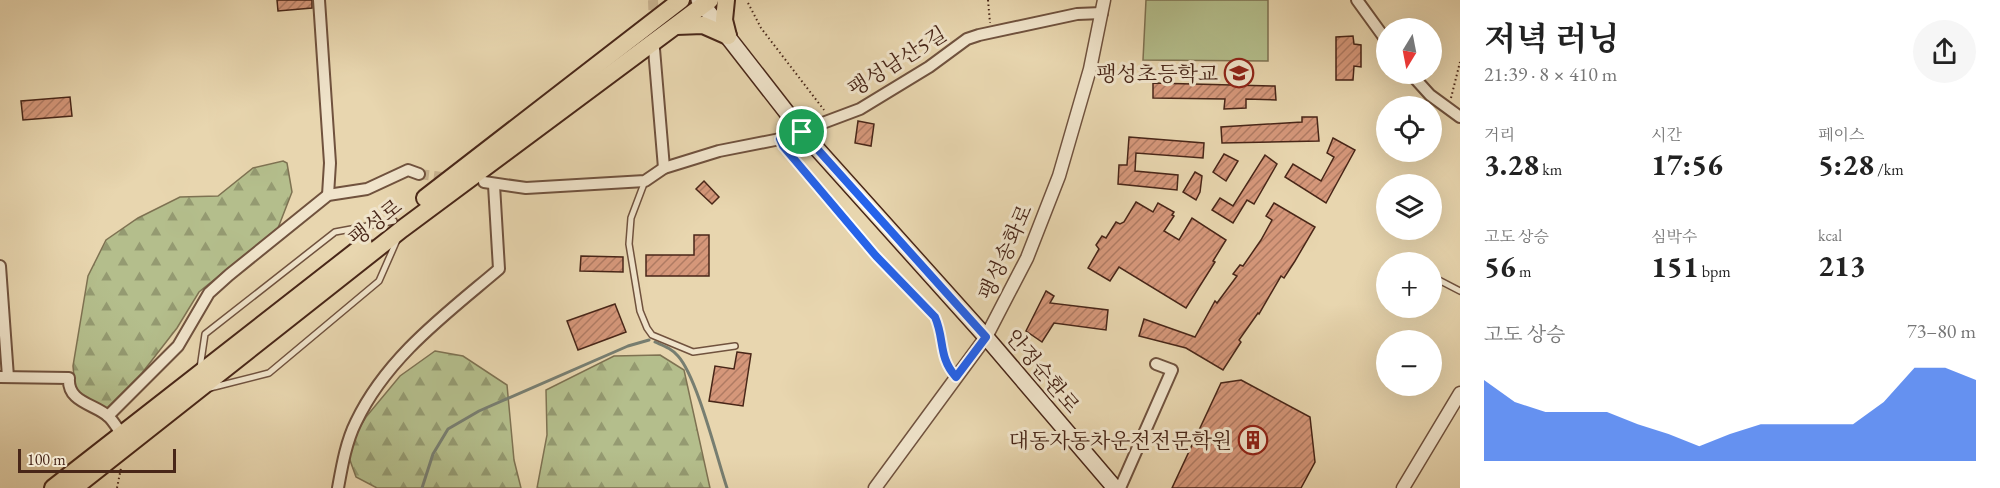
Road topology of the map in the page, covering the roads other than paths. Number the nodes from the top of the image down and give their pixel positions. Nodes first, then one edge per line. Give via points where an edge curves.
1 (319, 0) edge
2 (681, 0) edge
3 (726, 0) edge
4 (1104, 0) edge
5 (1358, 0) edge
6 (704, 2) edge
7 (1102, 13) junction
8 (1376, 25) edge
9 (675, 26) junction
10 (728, 36) junction
11 (654, 49) dead end
12 (1420, 84) edge
13 (1460, 117) edge
14 (802, 132) junction
15 (664, 168) junction
16 (419, 174) tunnel mouth
17 (645, 181) junction
18 (328, 195) junction
19 (398, 225) junction
20 (0, 266) edge
21 (1442, 282) edge
22 (1460, 291) edge
23 (986, 337) junction
24 (735, 346) dead end
25 (1156, 364) dead end
26 (199, 373) junction
27 (4, 377) edge
28 (200, 391) junction
29 (1460, 393) edge
30 (108, 416) junction
31 (121, 433) junction
32 (53, 488) edge
33 (74, 488) edge
34 (338, 488) edge
35 (875, 488) edge
36 (1114, 488) edge
37 (1120, 488) edge
38 (1402, 488) edge

1 - 18 street via 330,163
2 - 19 main road, 팽성로
3 - 10 main road via 724,20
4 - 7 street, 팽성송화로
5 - 8 street
6 - 9 main road, 팽성로
6 - 10 main road, 안정순환로
7 - 14 street, 팽성남산5길 via 1077,14 967,39 860,109
7 - 23 street, 팽성송화로 via 1059,176 1028,258
9 - 10 main road via 703,25
9 - 19 main road, 팽성로
10 - 14 main road, 안정순환로
11 - 15 street
12 - 13 street
14 - 15 street, 팽성남산5길
14 - 23 main road, 안정순환로
15 - 17 street, 팽성남산5길
16 - 18 street via 408,170 367,189
17 - 24 lane via 631,218 629,244 640,310 647,328 652,335 693,352
17 - 34 street via 526,188 489,183 500,269 426,328 379,385 356,422 345,450
18 - 30 street via 209,293 178,346
19 - 26 main road, 팽성로
19 - 26 lane via 335,232 205,334
19 - 28 main road, 팽성로
19 - 28 lane via 379,281 269,373
20 - 27 street
21 - 22 lane
23 - 35 street, 팽성송화로
23 - 36 main road, 안정순환로
25 - 37 street via 1172,370
26 - 31 main road, 팽성로
27 - 30 street via 69,378 68,384 83,403
28 - 33 main road, 팽성로
29 - 38 street
30 - 31 street
31 - 32 main road, 팽성로

